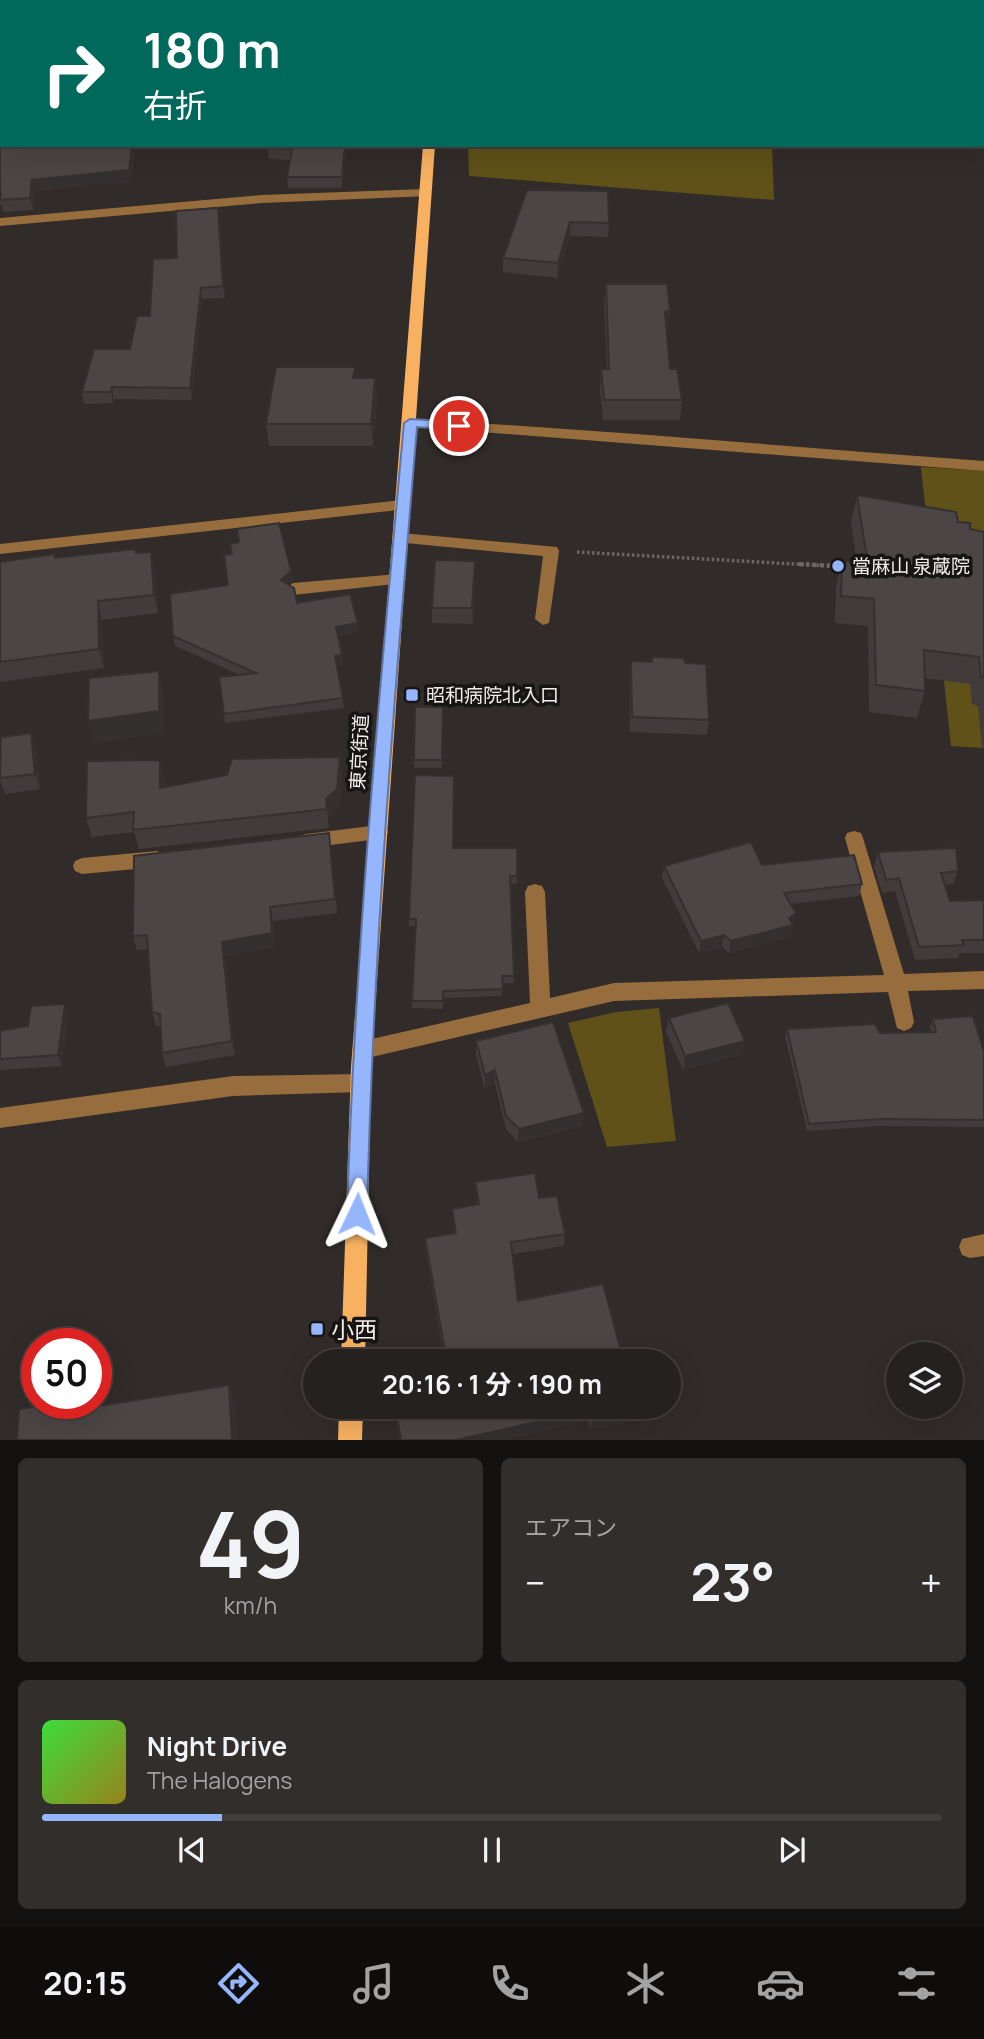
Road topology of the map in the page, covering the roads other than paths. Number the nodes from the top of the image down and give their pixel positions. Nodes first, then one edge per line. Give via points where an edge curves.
1 (429, 147) edge
2 (425, 192) junction
3 (0, 222) edge
4 (410, 423) junction
5 (984, 466) edge
6 (402, 505) junction
7 (401, 538) junction
8 (0, 549) edge
9 (398, 579) junction
10 (293, 589) edge
11 (543, 619) dead end
12 (379, 832) junction
13 (854, 838) dead end
14 (286, 843) edge
15 (178, 857) edge
16 (82, 866) dead end
17 (535, 892) dead end
18 (984, 980) edge
19 (896, 982) junction
20 (540, 1009) junction
21 (904, 1022) dead end
22 (363, 1050) junction
23 (361, 1083) junction
24 (0, 1118) edge
25 (353, 1349) edge
26 (351, 1419) edge
27 (350, 1440) edge

1 - 2 main road, 東京街道
2 - 3 street
2 - 4 main road, 東京街道
4 - 5 street
4 - 6 main road, 東京街道
6 - 7 main road, 東京街道
6 - 8 street
7 - 9 main road, 東京街道
7 - 11 street via 551,551
9 - 10 street
9 - 12 main road, 東京街道
12 - 14 street
12 - 22 main road, 東京街道
13 - 19 street
15 - 16 street
17 - 20 street
18 - 19 street
19 - 20 street via 614,992
19 - 21 street
20 - 22 street
22 - 23 main road, 東京街道
23 - 24 street via 233,1086
23 - 25 main road, 東京街道
26 - 27 main road

